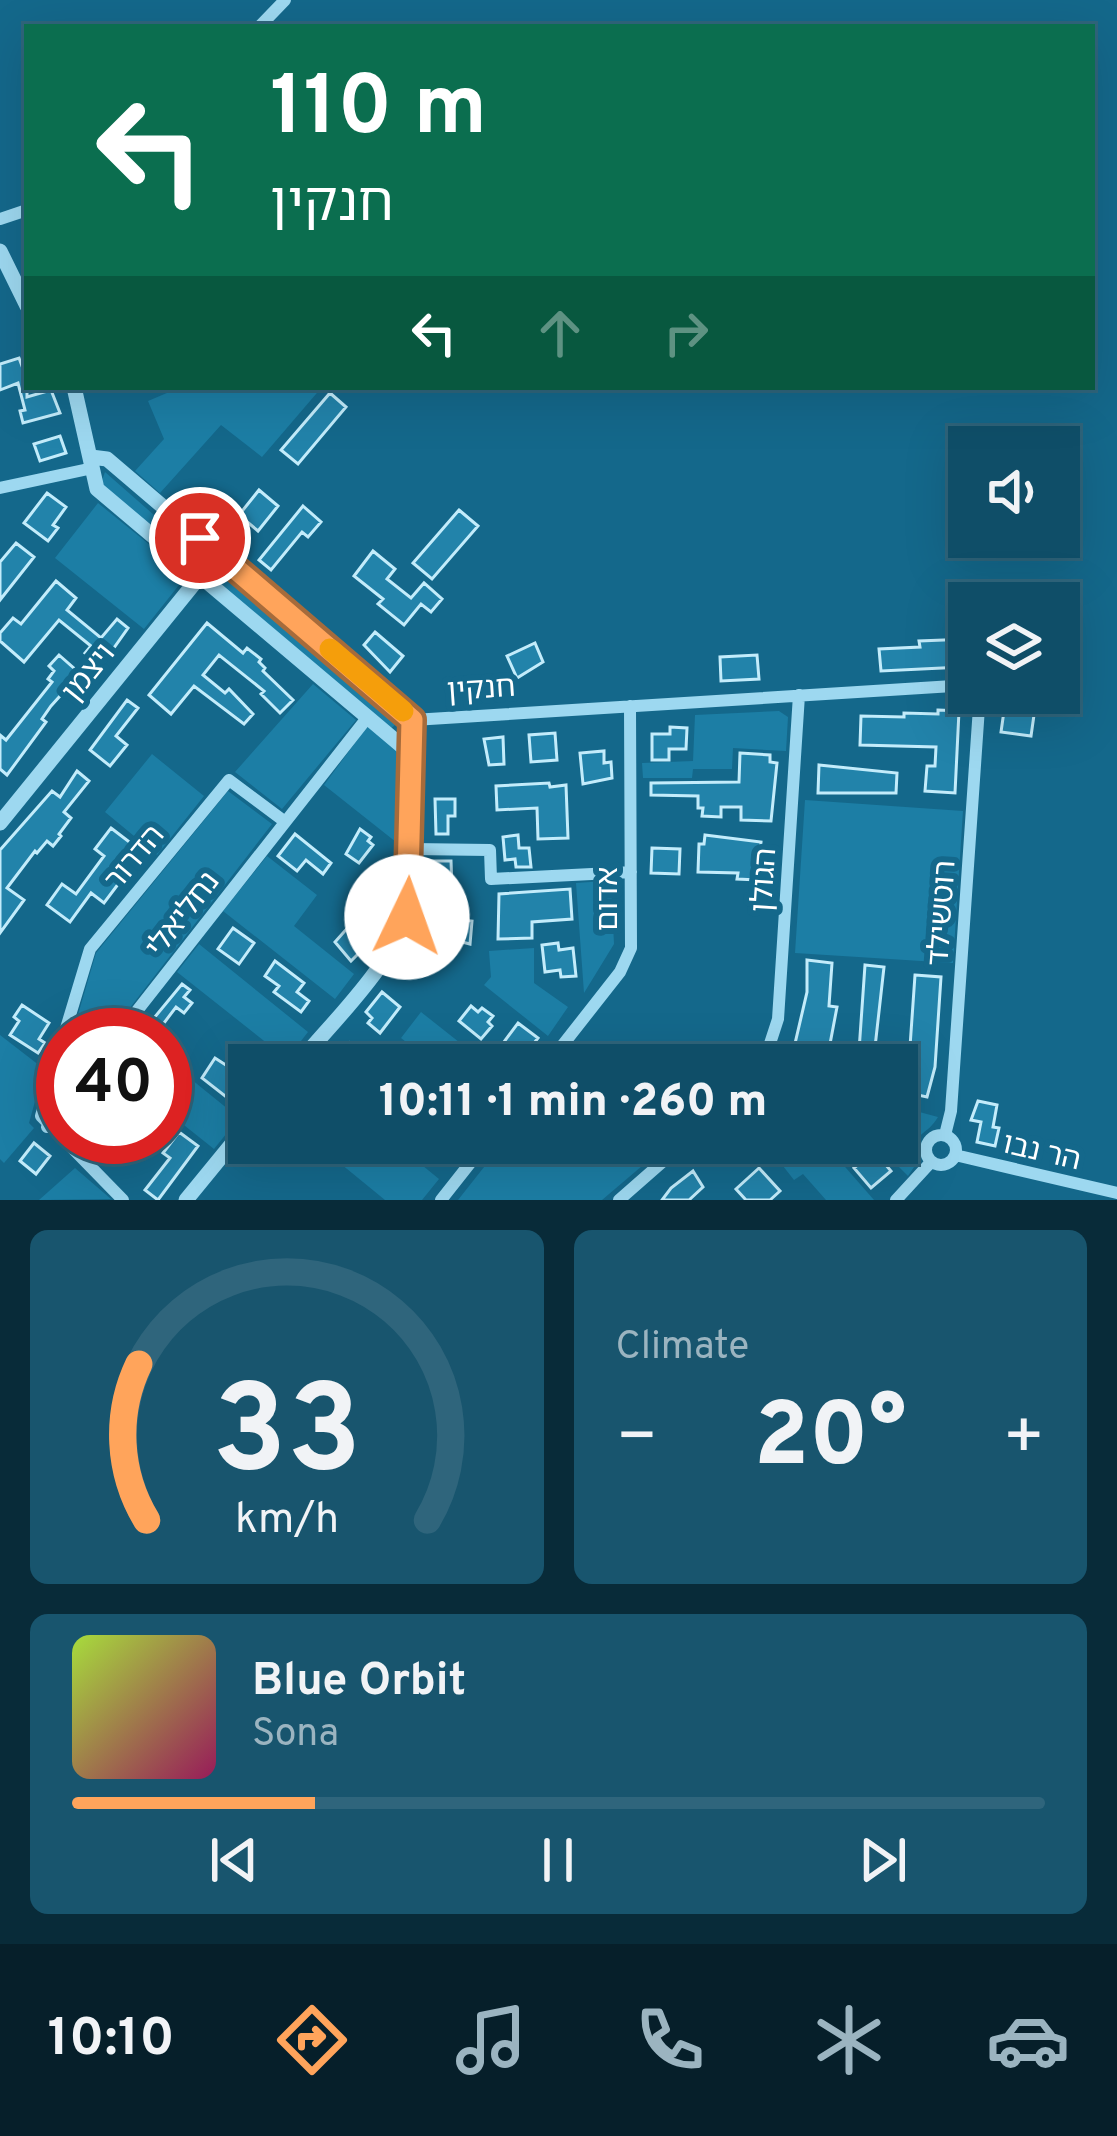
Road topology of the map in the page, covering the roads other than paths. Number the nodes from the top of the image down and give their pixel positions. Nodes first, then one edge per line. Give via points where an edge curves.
1 (285, 0) edge
2 (262, 24) edge
3 (0, 251) edge
4 (24, 300) edge
5 (75, 390) edge
6 (92, 462) junction
7 (0, 488) edge
8 (218, 554) junction
9 (198, 577) junction
10 (948, 686) edge
11 (799, 695) junction
12 (630, 706) junction
13 (979, 714) edge
14 (367, 718) junction
15 (412, 720) junction
16 (410, 753) junction
17 (284, 821) junction
18 (0, 823) edge
19 (411, 849) junction
20 (631, 872) junction
21 (73, 1008) edge
22 (139, 1008) edge
23 (314, 1044) edge
24 (563, 1044) edge
25 (770, 1044) edge
26 (945, 1136) junction
27 (228, 1149) edge
28 (955, 1155) junction
29 (931, 1162) junction
30 (86, 1164) edge
31 (469, 1164) edge
32 (660, 1164) edge
33 (1117, 1193) edge
34 (1096, 1194) edge
35 (123, 1200) edge
36 (186, 1200) edge
37 (441, 1200) edge
38 (619, 1200) edge
39 (896, 1200) edge

1 - 2 street
3 - 4 street
5 - 6 street
6 - 7 street
6 - 8 street, חנקין via 107,459
6 - 9 street via 97,489
8 - 9 street, ויצמן
8 - 15 street, חנקין
9 - 14 street
9 - 18 street, ויצמן
10 - 11 street, חנקין
11 - 12 street, חנקין
11 - 25 street, הגולן via 778,1018
12 - 15 street, חנקין
12 - 20 street, אדום
13 - 26 street, רוטשילד
14 - 16 street
14 - 17 street, נחליאלי
15 - 16 street
16 - 19 street
17 - 21 street, הדרור via 229,780 90,949
17 - 22 street, נחליאלי
19 - 20 street via 490,850 491,879
19 - 23 street via 401,933
20 - 24 street, אדום via 628,958
26 - 28 street
26 - 29 street via 927,1143
27 - 36 street
28 - 29 street via 947,1164
28 - 34 street, הר נבו
29 - 39 street
30 - 35 street
31 - 37 street
32 - 38 street
33 - 34 street, הר נבו

